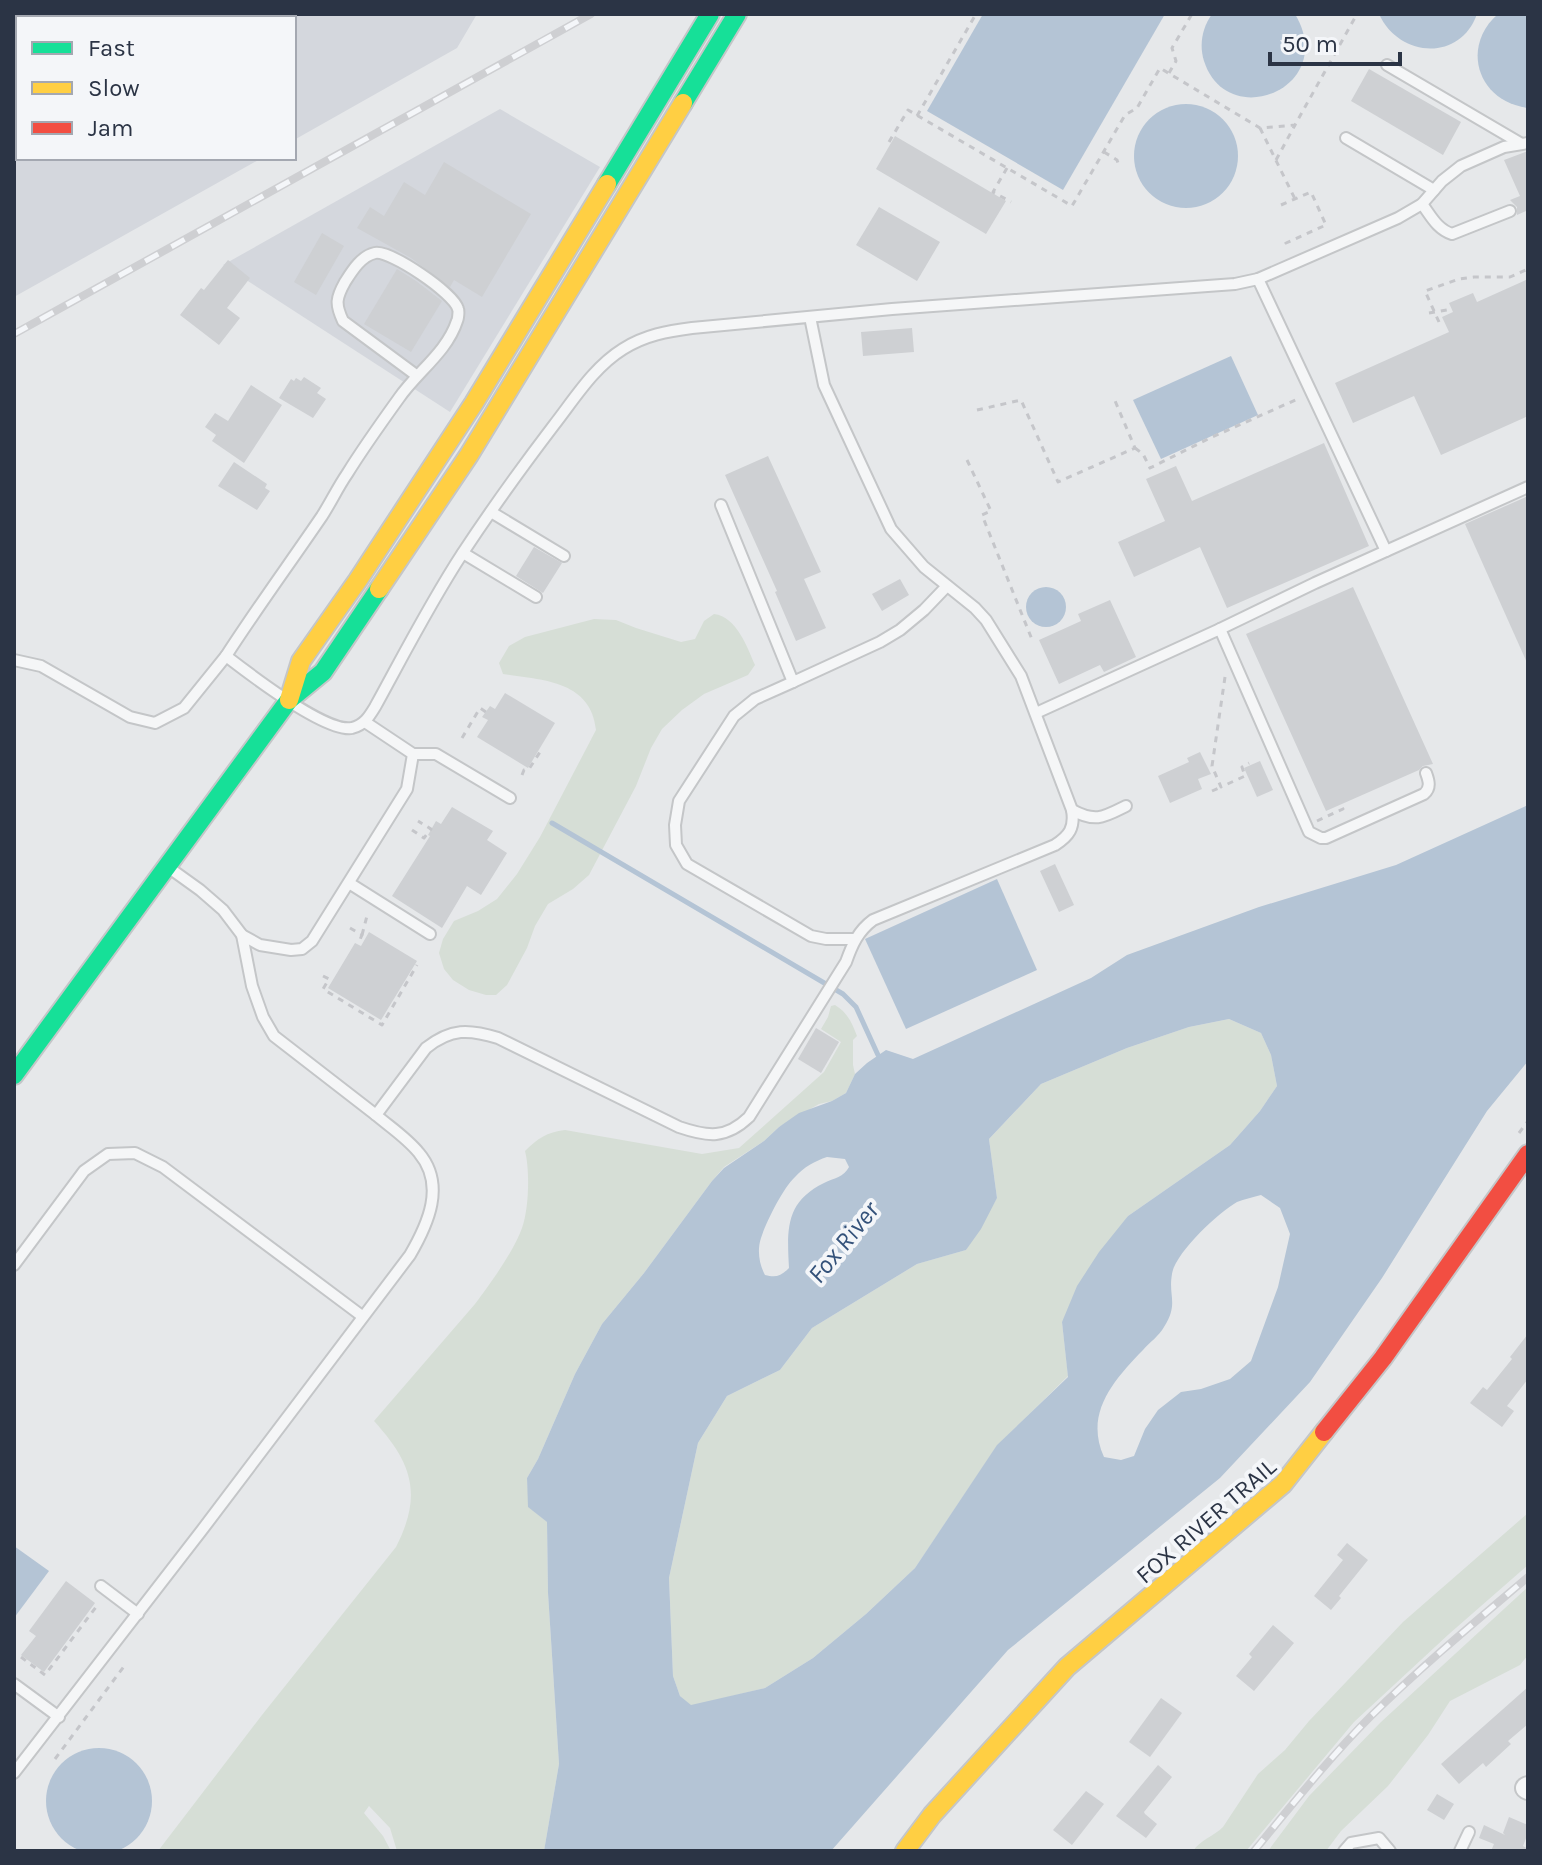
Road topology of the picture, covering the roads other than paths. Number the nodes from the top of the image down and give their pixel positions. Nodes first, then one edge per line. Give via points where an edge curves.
1 (737, 14) edge
2 (708, 17) edge
3 (1387, 65) dead end
4 (1346, 138) dead end
5 (1524, 143) edge
6 (1434, 190) junction
7 (1422, 204) junction
8 (1510, 211) dead end
9 (1258, 279) junction
10 (810, 317) junction
11 (416, 375) junction
12 (1528, 487) edge
13 (721, 505) dead end
14 (491, 512) junction
15 (1386, 551) junction
16 (463, 553) junction
17 (564, 556) dead end
18 (947, 586) junction
19 (536, 597) dead end
20 (1220, 629) junction
21 (226, 656) junction
22 (14, 660) edge
23 (793, 682) junction
24 (289, 700) junction
25 (1036, 713) junction
26 (365, 722) junction
27 (413, 754) junction
28 (1426, 773) dead end
29 (510, 798) dead end
30 (1126, 806) dead end
31 (1072, 810) junction
32 (167, 866) junction
33 (349, 883) junction
34 (430, 934) dead end
35 (242, 935) junction
36 (855, 939) junction
37 (14, 1075) edge
38 (376, 1115) junction
39 (1528, 1154) edge
40 (14, 1265) edge
41 (362, 1316) junction
42 (101, 1586) dead end
43 (138, 1614) junction
44 (14, 1684) edge
45 (59, 1717) junction
46 (14, 1773) edge
47 (1469, 1832) dead end
48 (905, 1851) edge
49 (1344, 1851) edge
50 (1390, 1851) edge
51 (1460, 1851) edge

1 - 24 main road via 469,455 323,672
2 - 24 main road via 474,403 301,661
3 - 5 lane
4 - 6 lane
5 - 6 lane via 1461,166
6 - 7 lane
7 - 8 lane via 1437,226 1452,234
7 - 9 lane
9 - 10 lane
9 - 15 lane
10 - 14 lane via 662,332 624,348 592,376
10 - 18 lane via 824,385 891,529
11 - 11 lane via 447,342 459,309 436,284 386,254 375,253 352,271 337,308 343,321
11 - 21 lane
12 - 15 lane
13 - 23 lane
14 - 16 lane
14 - 17 lane
15 - 20 lane
16 - 19 lane
16 - 26 lane
18 - 23 lane via 900,630
18 - 25 lane via 986,620 1021,676
20 - 25 lane
20 - 28 lane via 1309,832 1326,838 1424,794 1429,786
21 - 22 lane via 184,708 155,723 130,717 41,666
21 - 24 lane
23 - 36 lane via 755,699 734,716 679,801 676,845 687,864 811,936
24 - 26 lane via 329,725 344,728
24 - 32 main road
25 - 31 lane
26 - 27 lane
27 - 29 lane via 436,754
27 - 33 lane via 407,789
30 - 31 lane via 1091,819
31 - 36 lane via 1072,828 1055,845 873,920
32 - 35 lane via 223,910
32 - 37 main road
33 - 34 lane
33 - 35 lane via 302,949 268,947
35 - 38 lane via 252,986 274,1036
36 - 38 lane via 846,962 749,1117 728,1132 713,1135 679,1127 498,1038 465,1031 426,1048
38 - 41 lane via 419,1153 431,1177 432,1202 410,1255
39 - 48 main road via 1383,1358 1283,1484 1067,1667
40 - 41 lane via 84,1171 108,1154 135,1153 163,1167
41 - 43 lane
42 - 43 lane
43 - 45 lane
44 - 45 lane
45 - 46 lane
47 - 51 lane
49 - 50 lane via 1351,1843 1379,1838

